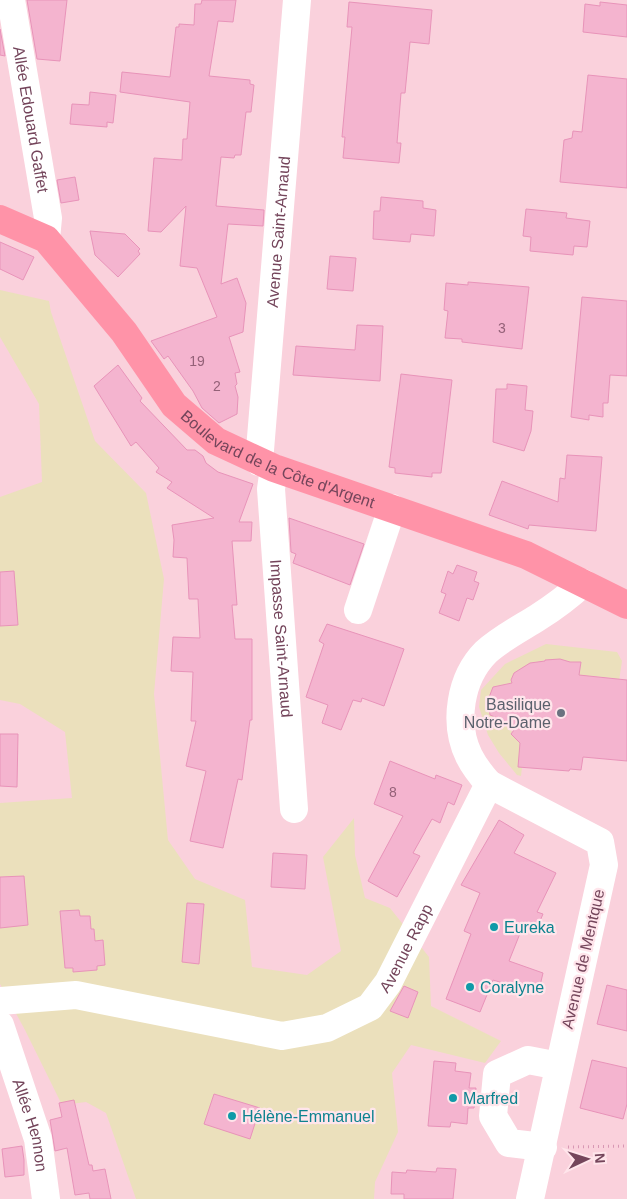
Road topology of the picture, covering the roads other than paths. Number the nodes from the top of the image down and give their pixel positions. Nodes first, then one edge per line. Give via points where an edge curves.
1 (11, 0) edge
2 (297, 0) edge
3 (0, 219) edge
4 (46, 239) junction
5 (266, 465) junction
6 (392, 508) junction
7 (583, 583) junction
8 (627, 605) edge
9 (358, 610) dead end
10 (489, 784) junction
11 (294, 809) dead end
12 (0, 1001) edge
13 (0, 1025) edge
14 (559, 1066) junction
15 (543, 1147) junction
16 (46, 1199) edge
17 (530, 1199) edge

1 - 4 street, Allée Edouard Gaffet via 48,218
2 - 5 street, Avenue Saint-Arnaud
3 - 4 main road, Boulevard de la Côte d'Argent
4 - 5 main road, Boulevard de la Côte d'Argent via 124,332 174,405 216,441
5 - 6 main road, Boulevard de la Côte d'Argent
5 - 11 street, Impasse Saint-Arnaud via 271,489
6 - 7 main road, Boulevard de la Côte d'Argent via 526,555
6 - 9 street
7 - 8 main road, Boulevard de la Côte d'Argent
7 - 10 street via 486,653 470,674 461,700 460,728 468,755
10 - 12 street, Avenue Rapp via 388,983 370,1007 327,1028 282,1036 76,995
10 - 14 street, Avenue de Mentque via 600,842 604,865
13 - 16 street, Allée Hennon via 38,1139
14 - 15 street, Avenue de Mentque
14 - 15 street via 528,1060 497,1074 493,1116 509,1143
15 - 17 street, Avenue de Mentque

